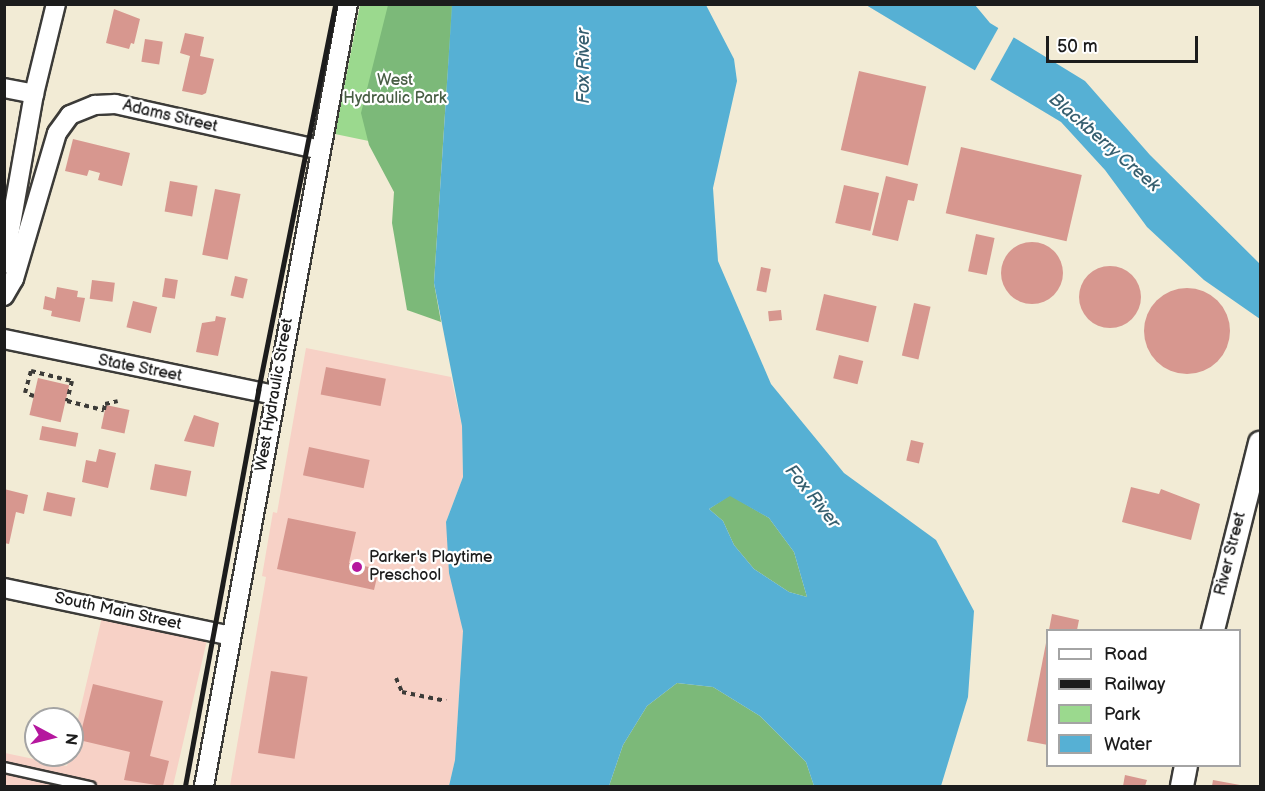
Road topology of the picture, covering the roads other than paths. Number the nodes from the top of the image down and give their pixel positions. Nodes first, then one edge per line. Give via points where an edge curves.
1 (56, 4) edge
2 (348, 4) edge
3 (4, 88) edge
4 (34, 94) junction
5 (320, 150) junction
6 (4, 264) edge
7 (4, 296) edge
8 (4, 339) edge
9 (275, 395) junction
10 (1260, 443) edge
11 (4, 588) edge
12 (1213, 629) edge
13 (231, 636) junction
14 (4, 767) edge
15 (1186, 767) edge
16 (90, 786) edge
17 (204, 786) edge
18 (1182, 786) edge

1 - 4 street
2 - 5 street, West Hydraulic Street
3 - 4 street
4 - 6 street
5 - 7 street, Adams Street via 114,104 95,105 70,115 57,133 14,279
5 - 9 street, West Hydraulic Street
8 - 9 street, State Street
9 - 13 street, West Hydraulic Street
10 - 12 street, River Street
11 - 13 street, South Main Street
13 - 17 street, West Hydraulic Street
14 - 16 lane
15 - 18 street

